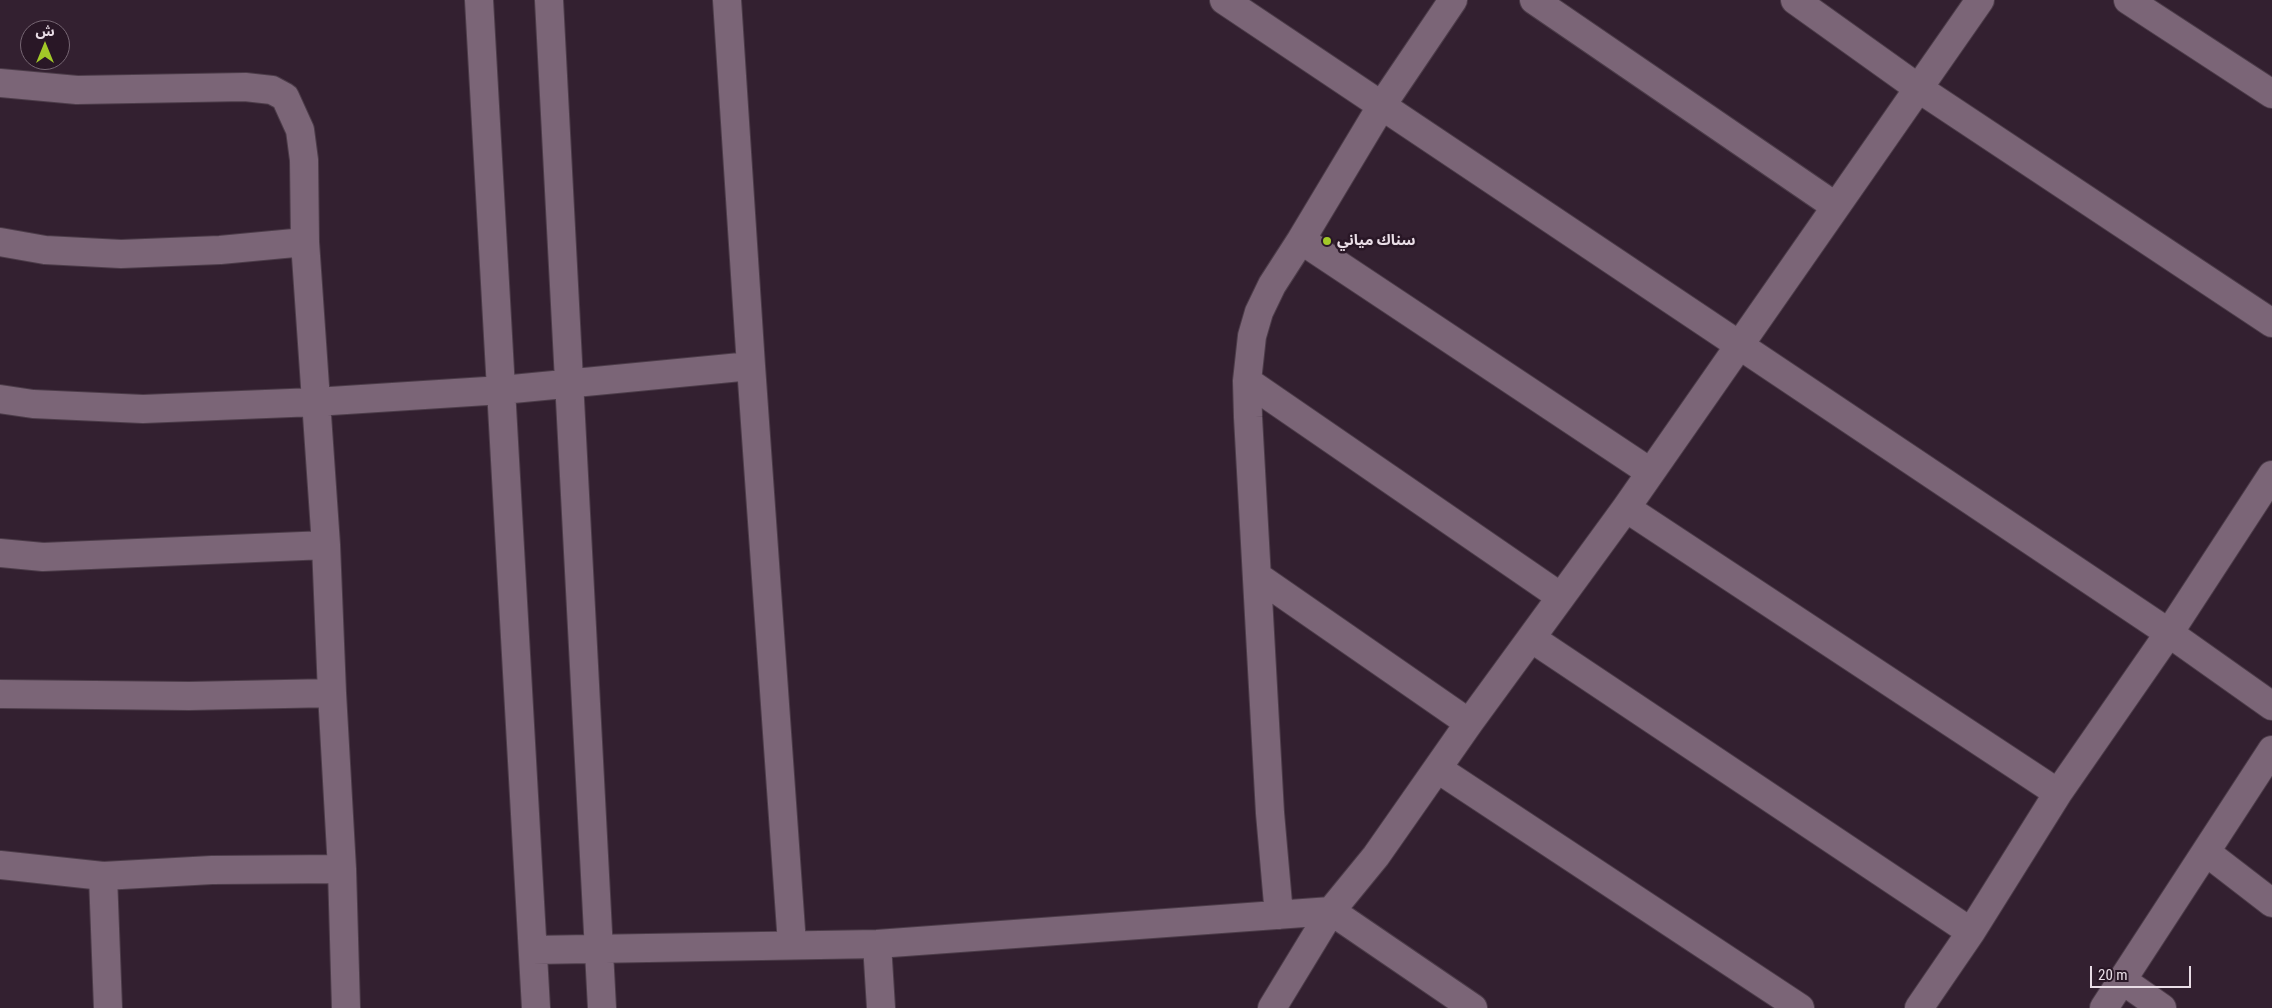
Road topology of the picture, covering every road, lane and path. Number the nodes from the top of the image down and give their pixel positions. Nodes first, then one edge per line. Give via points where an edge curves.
1 (480, 0) edge
2 (548, 0) edge
3 (727, 0) edge
4 (1224, 0) edge
5 (1453, 0) edge
6 (1534, 0) edge
7 (1795, 0) edge
8 (1980, 0) edge
9 (2128, 0) edge
10 (0, 83) edge
11 (1918, 88) junction
12 (2272, 94) edge
13 (1382, 105) junction
14 (1835, 206) junction
15 (1301, 240) junction
16 (0, 242) edge
17 (305, 242) junction
18 (2272, 323) edge
19 (1739, 344) junction
20 (751, 366) junction
21 (1247, 381) junction
22 (570, 384) junction
23 (502, 390) junction
24 (0, 399) edge
25 (316, 402) junction
26 (1650, 472) junction
27 (2270, 484) edge
28 (1626, 508) junction
29 (326, 545) junction
30 (0, 553) edge
31 (1257, 576) junction
32 (1560, 597) junction
33 (2170, 634) junction
34 (1531, 638) junction
35 (332, 692) junction
36 (0, 694) edge
37 (2272, 706) edge
38 (1469, 723) junction
39 (2272, 750) edge
40 (1438, 769) junction
41 (2058, 793) junction
42 (2206, 852) junction
43 (0, 865) edge
44 (342, 869) junction
45 (103, 876) junction
46 (2272, 903) edge
47 (1331, 911) junction
48 (1279, 915) junction
49 (1971, 932) junction
50 (792, 944) junction
51 (877, 944) junction
52 (598, 948) junction
53 (533, 950) junction
54 (2122, 980) junction
55 (108, 1008) edge
56 (346, 1008) edge
57 (536, 1008) edge
58 (602, 1008) edge
59 (881, 1008) edge
60 (1272, 1008) edge
61 (1473, 1008) edge
62 (1800, 1008) edge
63 (1919, 1008) edge
64 (2104, 1008) edge
65 (2162, 1008) edge

1 - 23 street
2 - 22 street
3 - 20 street
4 - 13 street
5 - 13 street
6 - 14 street
7 - 11 street
8 - 11 street
9 - 12 street
10 - 17 street via 77,90 245,86 272,90 285,97 300,130 304,160
11 - 14 street
11 - 18 street
13 - 15 street
13 - 19 street
14 - 19 street
15 - 21 street via 1259,312 1252,336
15 - 26 street
16 - 17 street via 45,250 121,254
17 - 25 street
19 - 26 street
19 - 33 street
20 - 22 street
20 - 50 street
21 - 31 street
21 - 32 street
22 - 23 street
22 - 52 street
23 - 25 street
23 - 53 street
24 - 25 street via 33,404 143,409
25 - 29 street
26 - 28 street
27 - 33 street
28 - 32 street
28 - 41 street
29 - 30 street via 42,557
29 - 35 street
31 - 38 street
31 - 48 street
32 - 34 street
33 - 37 street
33 - 41 street
34 - 38 street
34 - 49 street
35 - 36 street via 189,696
35 - 44 street
38 - 40 street
39 - 42 street
40 - 47 street via 1376,856
40 - 62 street
41 - 49 street
42 - 46 street
42 - 54 street
43 - 45 street
44 - 45 street via 212,870
44 - 56 street
45 - 55 street
47 - 48 street
47 - 60 street
47 - 61 street
48 - 51 street
49 - 63 street
50 - 51 street
50 - 52 street
51 - 59 street
52 - 53 street
52 - 58 street
53 - 57 street
54 - 64 street
54 - 65 street

